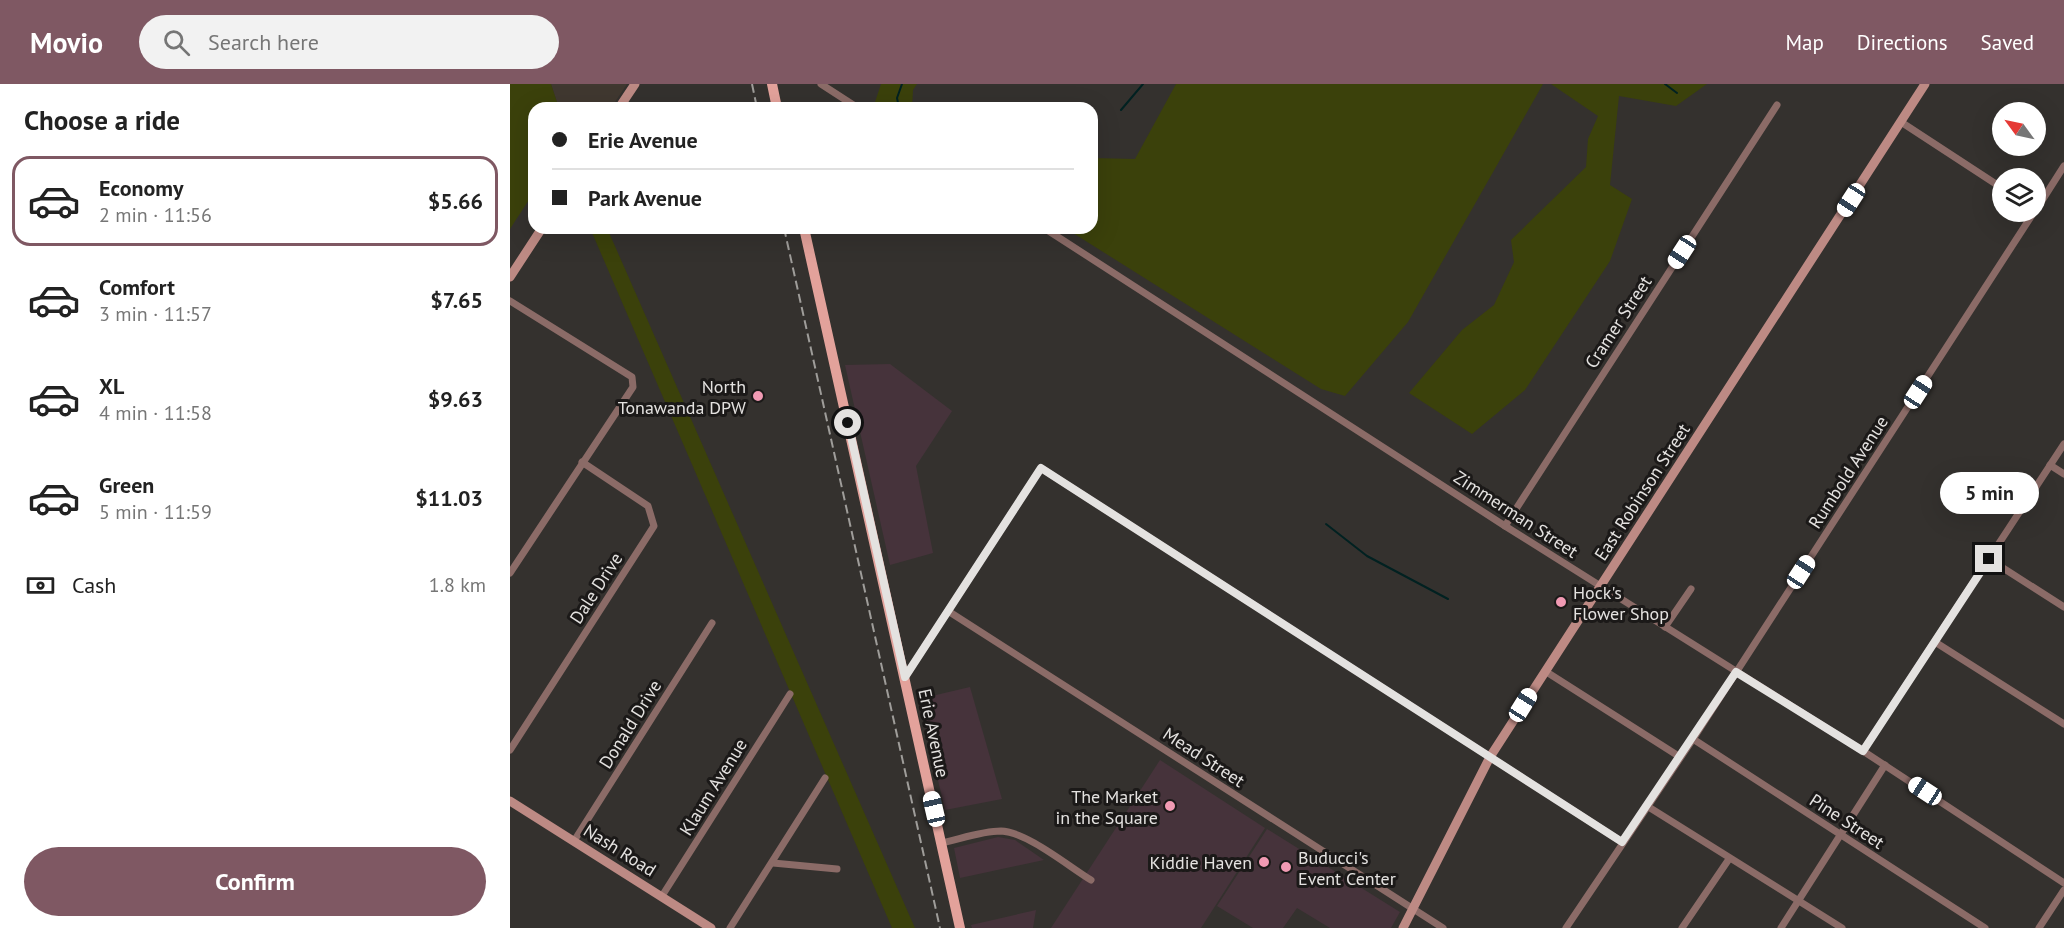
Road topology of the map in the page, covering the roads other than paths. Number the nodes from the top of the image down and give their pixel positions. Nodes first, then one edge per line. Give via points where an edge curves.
1 (635, 84) edge
2 (772, 84) edge
3 (821, 84) edge
4 (1925, 84) edge
5 (624, 102) edge
6 (776, 102) edge
7 (849, 102) edge
8 (1777, 105) dead end
9 (1901, 122) junction
10 (2064, 166) edge
11 (1992, 181) edge
12 (2046, 193) edge
13 (2027, 222) edge
14 (538, 234) edge
15 (805, 234) edge
16 (1053, 234) edge
17 (510, 277) edge
18 (510, 301) edge
19 (2064, 444) edge
20 (582, 462) junction
21 (2050, 465) junction
22 (2064, 474) edge
23 (1505, 525) junction
24 (1989, 559) junction
25 (510, 573) edge
26 (1601, 586) junction
27 (1691, 589) dead end
28 (2064, 608) edge
29 (948, 610) junction
30 (712, 623) dead end
31 (1665, 627) junction
32 (1935, 642) junction
33 (1545, 670) junction
34 (1736, 672) junction
35 (905, 677) junction
36 (790, 694) dead end
37 (2064, 724) edge
38 (1693, 739) junction
39 (510, 750) edge
40 (1863, 751) junction
41 (1490, 757) junction
42 (1680, 758) junction
43 (1885, 765) junction
44 (825, 778) dead end
45 (510, 801) edge
46 (1647, 806) junction
47 (1841, 835) junction
48 (574, 841) junction
49 (1622, 842) junction
50 (941, 843) junction
51 (1729, 859) junction
52 (773, 863) junction
53 (837, 869) dead end
54 (1091, 880) dead end
55 (2064, 883) edge
56 (2064, 890) edge
57 (662, 896) junction
58 (1798, 902) junction
59 (1413, 909) junction
60 (711, 928) edge
61 (730, 928) edge
62 (960, 928) edge
63 (1403, 928) edge
64 (1443, 928) edge
65 (1566, 928) edge
66 (1683, 928) edge
67 (1781, 928) edge
68 (1842, 928) edge
69 (1985, 928) edge
70 (2039, 928) edge

1 - 5 street
2 - 6 main road
3 - 7 street
4 - 9 street, East Robinson Street
8 - 23 street, Cramer Street
9 - 11 street
9 - 26 street, East Robinson Street
10 - 12 street, Rumbold Avenue
13 - 34 street, Rumbold Avenue
14 - 17 street
15 - 35 main road, Erie Avenue
16 - 23 street, Zimmerman Street
18 - 20 street via 632,377 633,387
19 - 21 street
20 - 25 street
20 - 39 street, Dale Drive via 648,506 654,526
21 - 22 street
21 - 24 street
23 - 26 street, Zimmerman Street
24 - 28 street
24 - 32 street
26 - 31 street, Zimmerman Street
26 - 33 street, East Robinson Street
27 - 31 street
29 - 35 street
29 - 41 street via 1041,468
29 - 59 street, Mead Street
30 - 48 street, Donald Drive
31 - 34 street, Zimmerman Street
32 - 37 street
32 - 40 street
33 - 41 street, East Robinson Street
33 - 42 street
34 - 38 street, Rumbold Avenue
34 - 40 street, Zimmerman Street
35 - 50 main road, Erie Avenue
36 - 57 street, Klaum Avenue
38 - 42 street, Rumbold Avenue
38 - 47 street, Pine Street
40 - 43 street, Zimmerman Street
41 - 49 street
41 - 59 street, East Robinson Street
42 - 46 street, Rumbold Avenue
43 - 47 street
43 - 55 street, Zimmerman Street
44 - 52 street
45 - 48 street, Nash Road
46 - 49 street, Rumbold Avenue
46 - 51 street
47 - 58 street
47 - 69 street, Pine Street
48 - 57 street, Nash Road
49 - 65 street, Rumbold Avenue
50 - 54 street via 1008,832
50 - 62 main road, Erie Avenue
51 - 58 street
51 - 66 street
52 - 53 street
52 - 61 street
56 - 70 street
57 - 60 street, Nash Road
58 - 67 street
58 - 68 street
59 - 63 street, East Robinson Street
59 - 64 street, Mead Street

